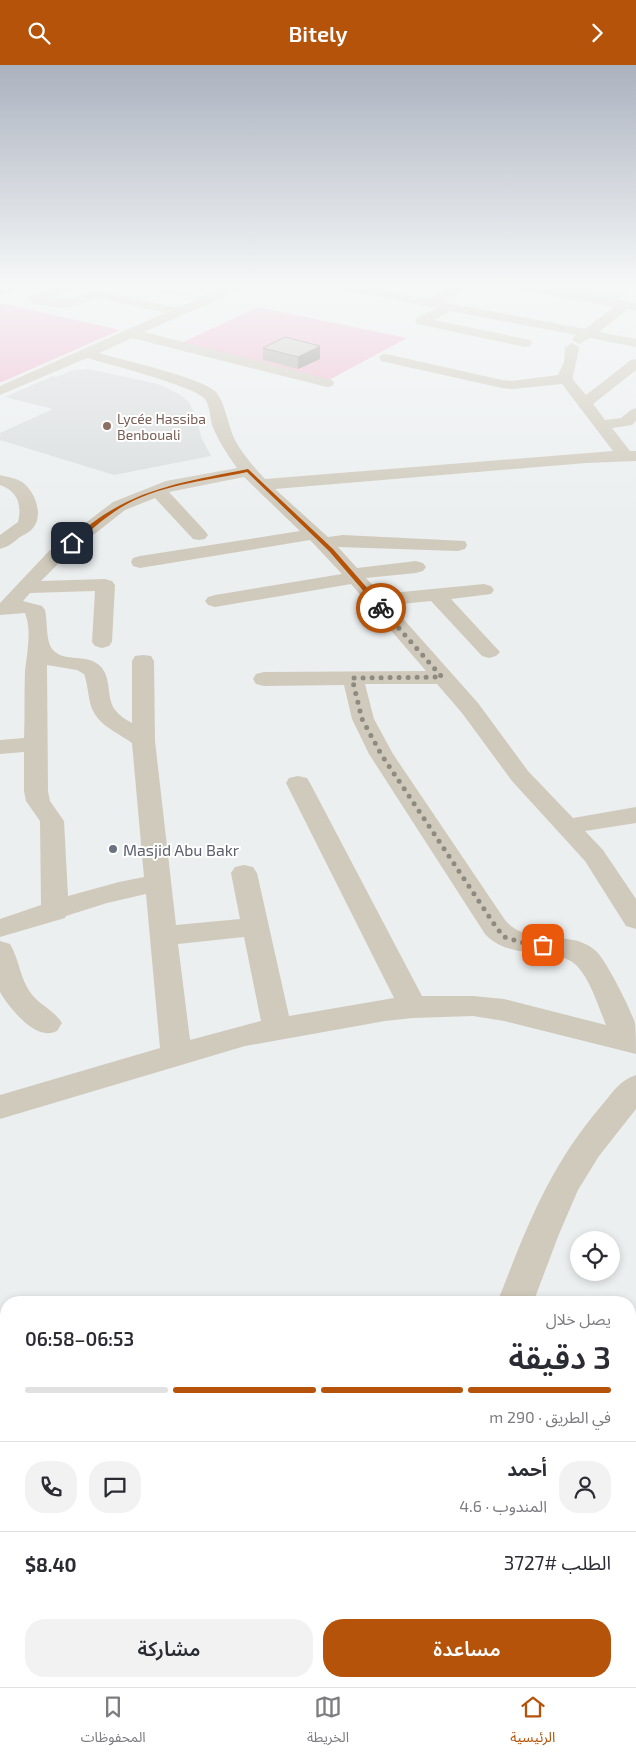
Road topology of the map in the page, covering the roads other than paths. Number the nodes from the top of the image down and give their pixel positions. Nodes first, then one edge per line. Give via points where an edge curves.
1 (66, 362) edge
2 (114, 362) edge
3 (243, 362) edge
4 (402, 362) edge
5 (571, 362) edge
6 (635, 362) edge
7 (566, 379) junction
8 (327, 383) dead end
9 (0, 391) edge
10 (585, 403) junction
11 (636, 413) edge
12 (602, 425) junction
13 (631, 456) edge
14 (254, 478) junction
15 (0, 480) edge
16 (158, 490) junction
17 (199, 535) dead end
18 (0, 543) edge
19 (320, 545) junction
20 (458, 545) dead end
21 (140, 562) dead end
22 (416, 567) dead end
23 (353, 576) junction
24 (24, 587) junction
25 (484, 591) dead end
26 (436, 595) junction
27 (215, 601) dead end
28 (375, 601) junction
29 (3, 609) edge
30 (39, 641) junction
31 (102, 642) dead end
32 (489, 652) dead end
33 (143, 661) dead end
34 (442, 677) junction
35 (352, 678) junction
36 (264, 679) dead end
37 (143, 741) junction
38 (36, 744) junction
39 (0, 747) edge
40 (298, 783) dead end
41 (636, 815) edge
42 (567, 827) junction
43 (244, 873) dead end
44 (159, 884) junction
45 (55, 912) junction
46 (636, 921) edge
47 (256, 927) junction
48 (0, 929) edge
49 (164, 936) junction
50 (0, 951) edge
51 (413, 1007) junction
52 (47, 1023) dead end
53 (277, 1029) junction
54 (633, 1043) edge
55 (176, 1054) junction
56 (636, 1087) edge
57 (0, 1107) edge
58 (519, 1296) edge

1 - 9 street
2 - 14 street via 192,385 209,394 228,442
3 - 8 street
4 - 7 street via 502,384
5 - 7 street via 565,373
6 - 10 street
7 - 10 street
10 - 12 street
11 - 12 street via 626,422
12 - 13 street
13 - 14 street
14 - 16 street via 172,485
14 - 19 street
15 - 18 street via 21,489 29,510 26,525
16 - 17 street
16 - 24 street via 118,506 56,555
19 - 20 street via 343,541
19 - 21 street
19 - 23 street
22 - 23 street
23 - 27 street
23 - 28 street
24 - 29 street
24 - 31 street via 105,585
25 - 26 street
26 - 28 street
26 - 32 street
28 - 34 street
29 - 30 street via 27,607 35,610
30 - 37 street via 44,654 52,659 85,666 93,671 107,715
30 - 38 street
33 - 37 street
34 - 35 street
34 - 42 street via 470,708 520,776
35 - 36 street
35 - 54 street via 362,719 381,754 496,927 504,937 528,944 572,949 586,958
37 - 44 street
38 - 39 street
38 - 45 street via 38,801 52,821
40 - 51 street
41 - 42 street
42 - 46 street via 594,856
43 - 47 street
44 - 45 street via 128,889
44 - 49 street
45 - 48 street
47 - 49 street
47 - 53 street
49 - 55 street
50 - 52 street via 12,988 22,1003
51 - 53 street
51 - 54 street via 473,1006 504,1010
53 - 55 street
55 - 57 street
56 - 58 street via 600,1129 572,1170

